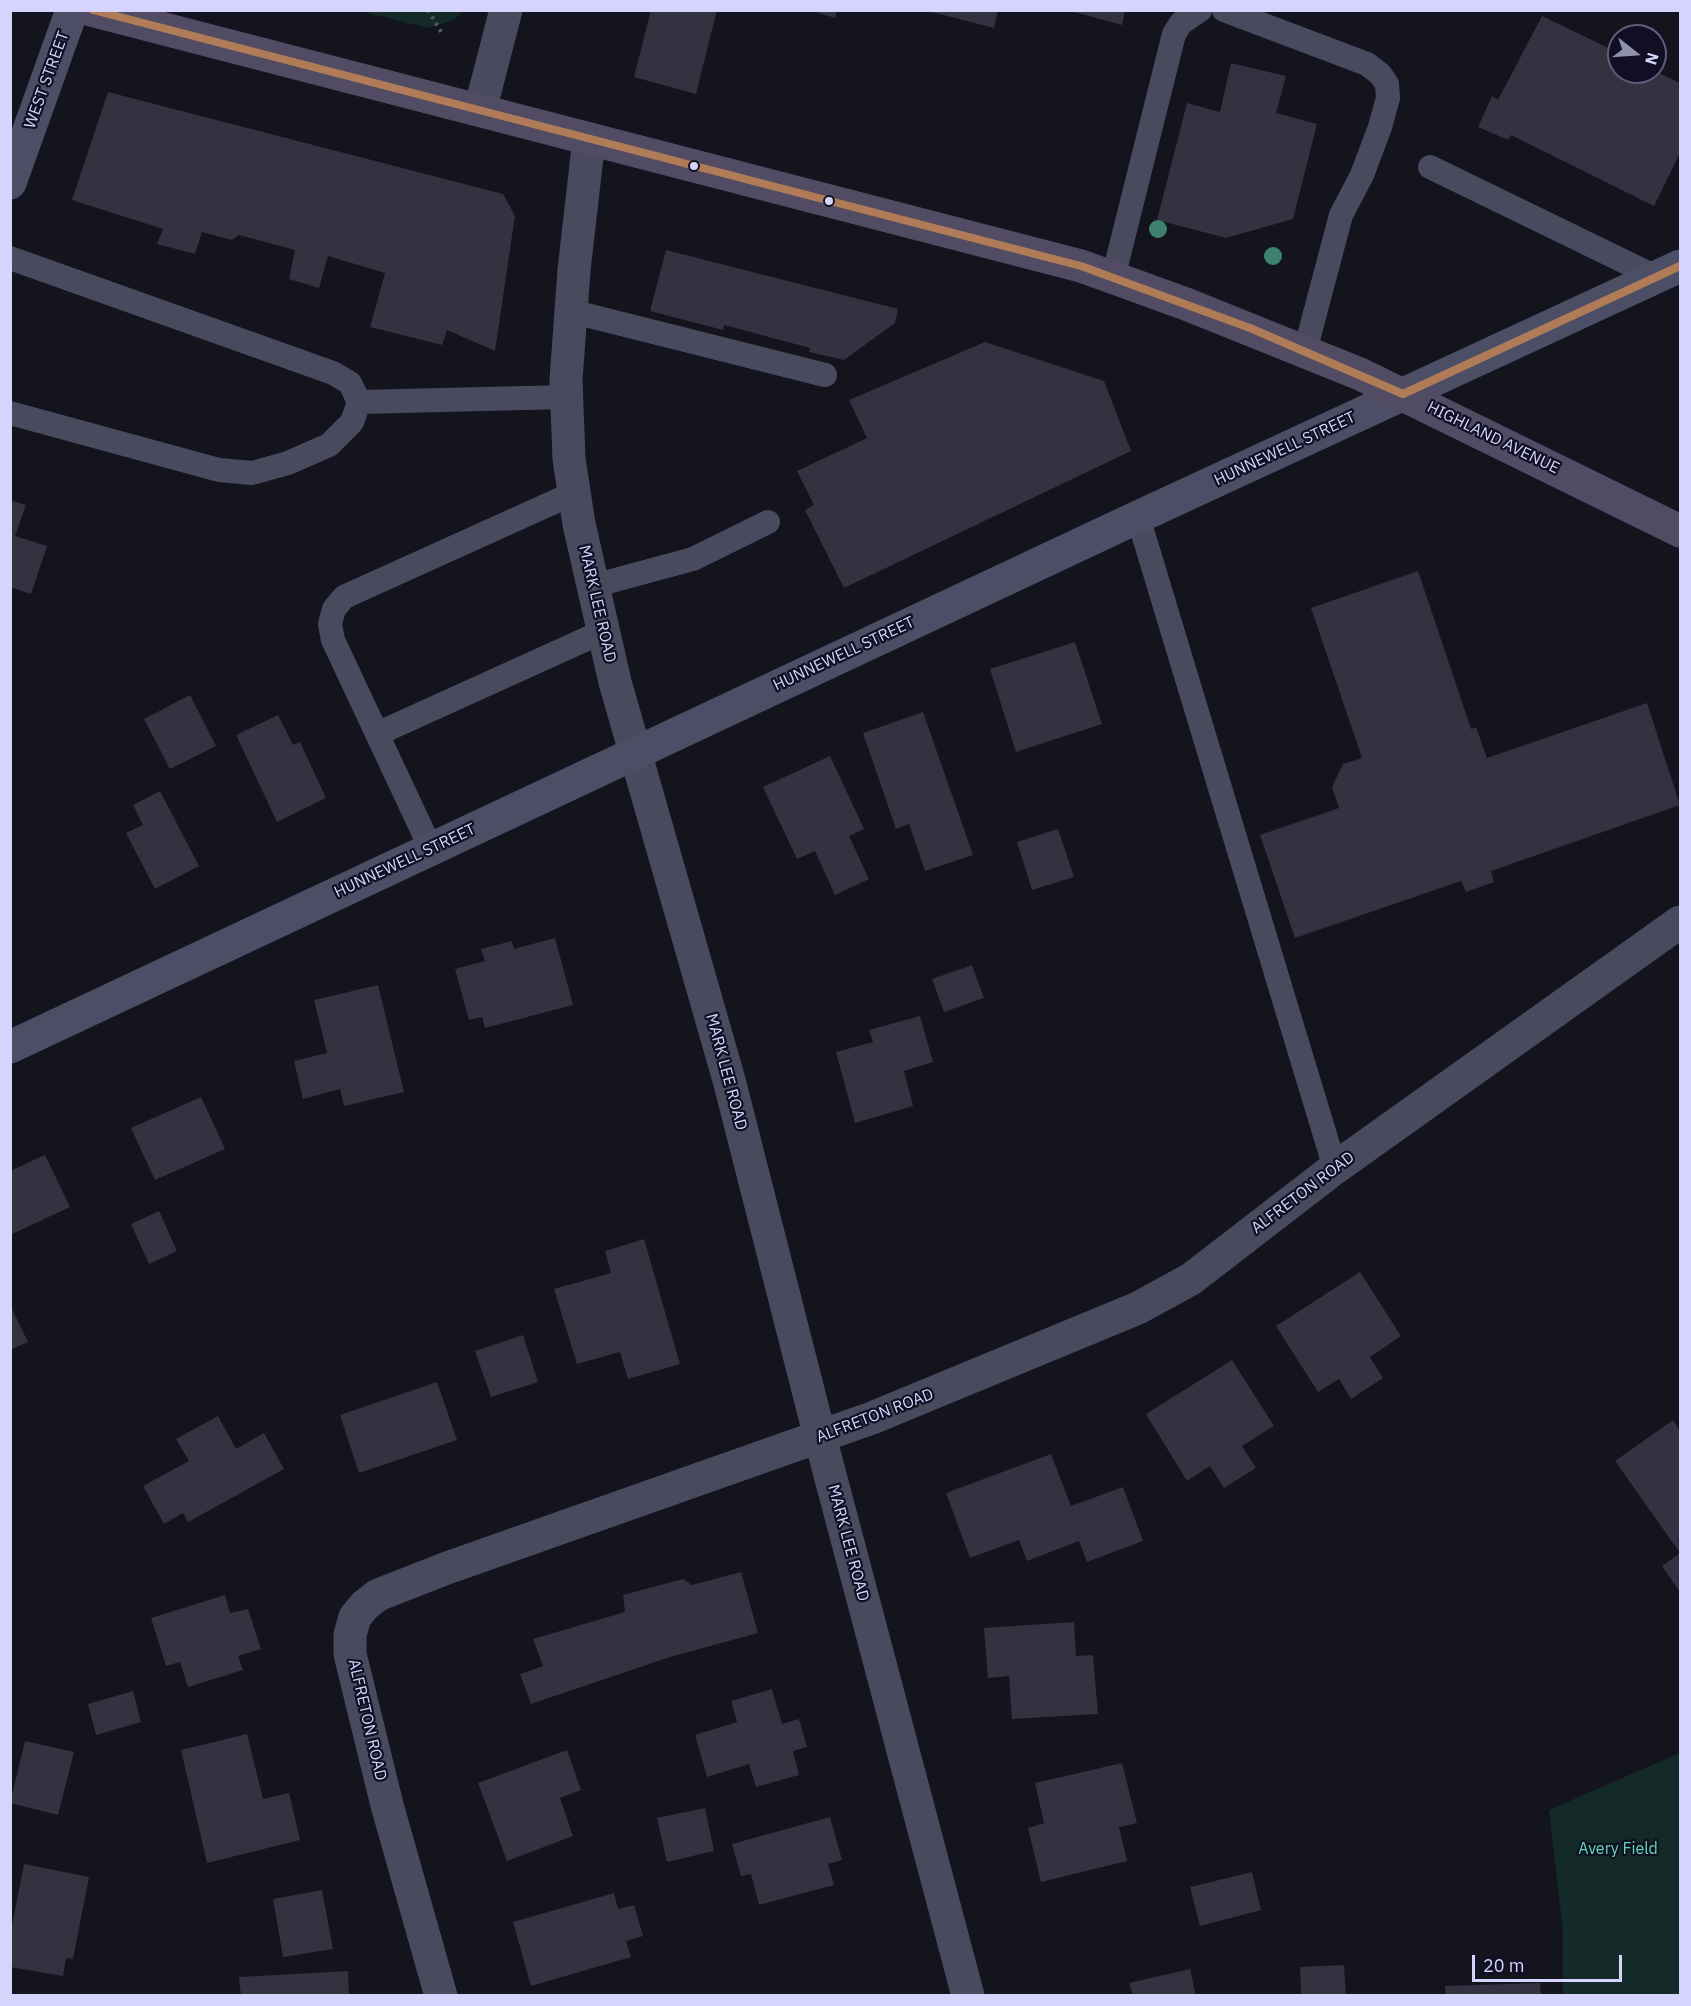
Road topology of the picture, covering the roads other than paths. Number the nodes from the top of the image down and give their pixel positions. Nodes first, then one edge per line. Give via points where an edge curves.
1 (72, 10) edge
2 (91, 10) edge
3 (506, 10) edge
4 (1200, 10) edge
5 (1224, 10) edge
6 (480, 110) junction
7 (590, 139) junction
8 (1430, 167) dead end
9 (10, 183) edge
10 (10, 258) edge
11 (1668, 272) edge
12 (1113, 278) junction
13 (570, 311) junction
14 (1305, 351) junction
15 (825, 375) dead end
16 (1403, 394) junction
17 (566, 397) junction
18 (359, 402) junction
19 (10, 413) edge
20 (574, 493) junction
21 (1138, 517) junction
22 (768, 522) dead end
23 (1680, 531) edge
24 (593, 585) junction
25 (604, 631) junction
26 (377, 734) junction
27 (636, 752) junction
28 (431, 849) junction
29 (1680, 922) edge
30 (10, 1047) edge
31 (1335, 1168) junction
32 (820, 1437) junction
33 (441, 1995) edge
34 (968, 1995) edge

1 - 9 street, WEST STREET
2 - 6 main road, HIGHLAND AVENUE
3 - 6 street
4 - 12 lane via 1174,33
5 - 14 lane via 1367,64 1387,84 1388,98 1380,128 1362,175 1341,214
6 - 7 main road, HIGHLAND AVENUE
7 - 12 main road, HIGHLAND AVENUE via 1011,246
7 - 13 street, MARK LEE ROAD
8 - 11 lane
10 - 18 lane via 333,373 350,383
11 - 16 street, HUNNEWELL STREET
12 - 14 main road, HIGHLAND AVENUE
13 - 15 lane
13 - 17 street, MARK LEE ROAD
14 - 16 main road, HIGHLAND AVENUE
16 - 21 street, HUNNEWELL STREET
16 - 23 main road, HIGHLAND AVENUE
17 - 18 lane
17 - 20 street, MARK LEE ROAD
18 - 19 lane via 352,422 338,439 288,463 252,473 219,470
20 - 24 street, MARK LEE ROAD
20 - 26 lane via 338,602 330,624 333,640
21 - 27 street, HUNNEWELL STREET
21 - 31 lane
22 - 24 lane via 693,559
24 - 25 street, MARK LEE ROAD
25 - 26 lane
25 - 27 street, MARK LEE ROAD
26 - 28 lane
27 - 28 street, HUNNEWELL STREET
27 - 32 street, MARK LEE ROAD via 729,1080
28 - 30 street, HUNNEWELL STREET
29 - 31 street, ALFRETON ROAD
31 - 32 street, ALFRETON ROAD via 1191,1279 1138,1308
32 - 33 street, ALFRETON ROAD via 392,1589 378,1595 355,1617 350,1635 355,1676
32 - 34 street, MARK LEE ROAD

